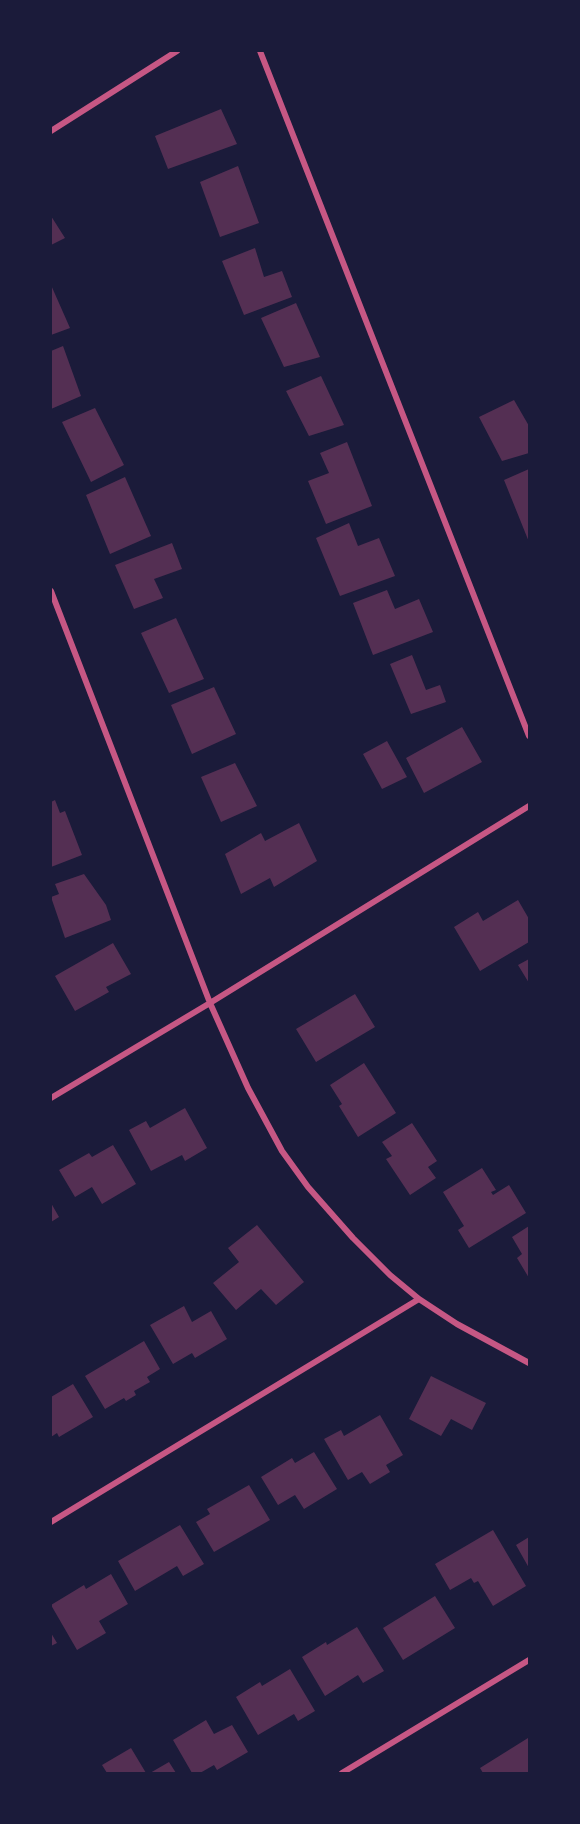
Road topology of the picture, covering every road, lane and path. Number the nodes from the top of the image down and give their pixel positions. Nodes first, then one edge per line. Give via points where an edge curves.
1 (177, 51) edge
2 (260, 51) edge
3 (51, 130) edge
4 (51, 591) edge
5 (529, 736) edge
6 (529, 806) edge
7 (210, 1003) junction
8 (51, 1098) edge
9 (419, 1299) junction
10 (529, 1363) edge
11 (51, 1522) edge
12 (529, 1660) edge
13 (342, 1773) edge

1 - 3 street
2 - 5 street
4 - 7 street
6 - 7 street
7 - 8 street
7 - 9 street via 248,1088 296,1171 353,1238
9 - 10 street
9 - 11 street
12 - 13 street

